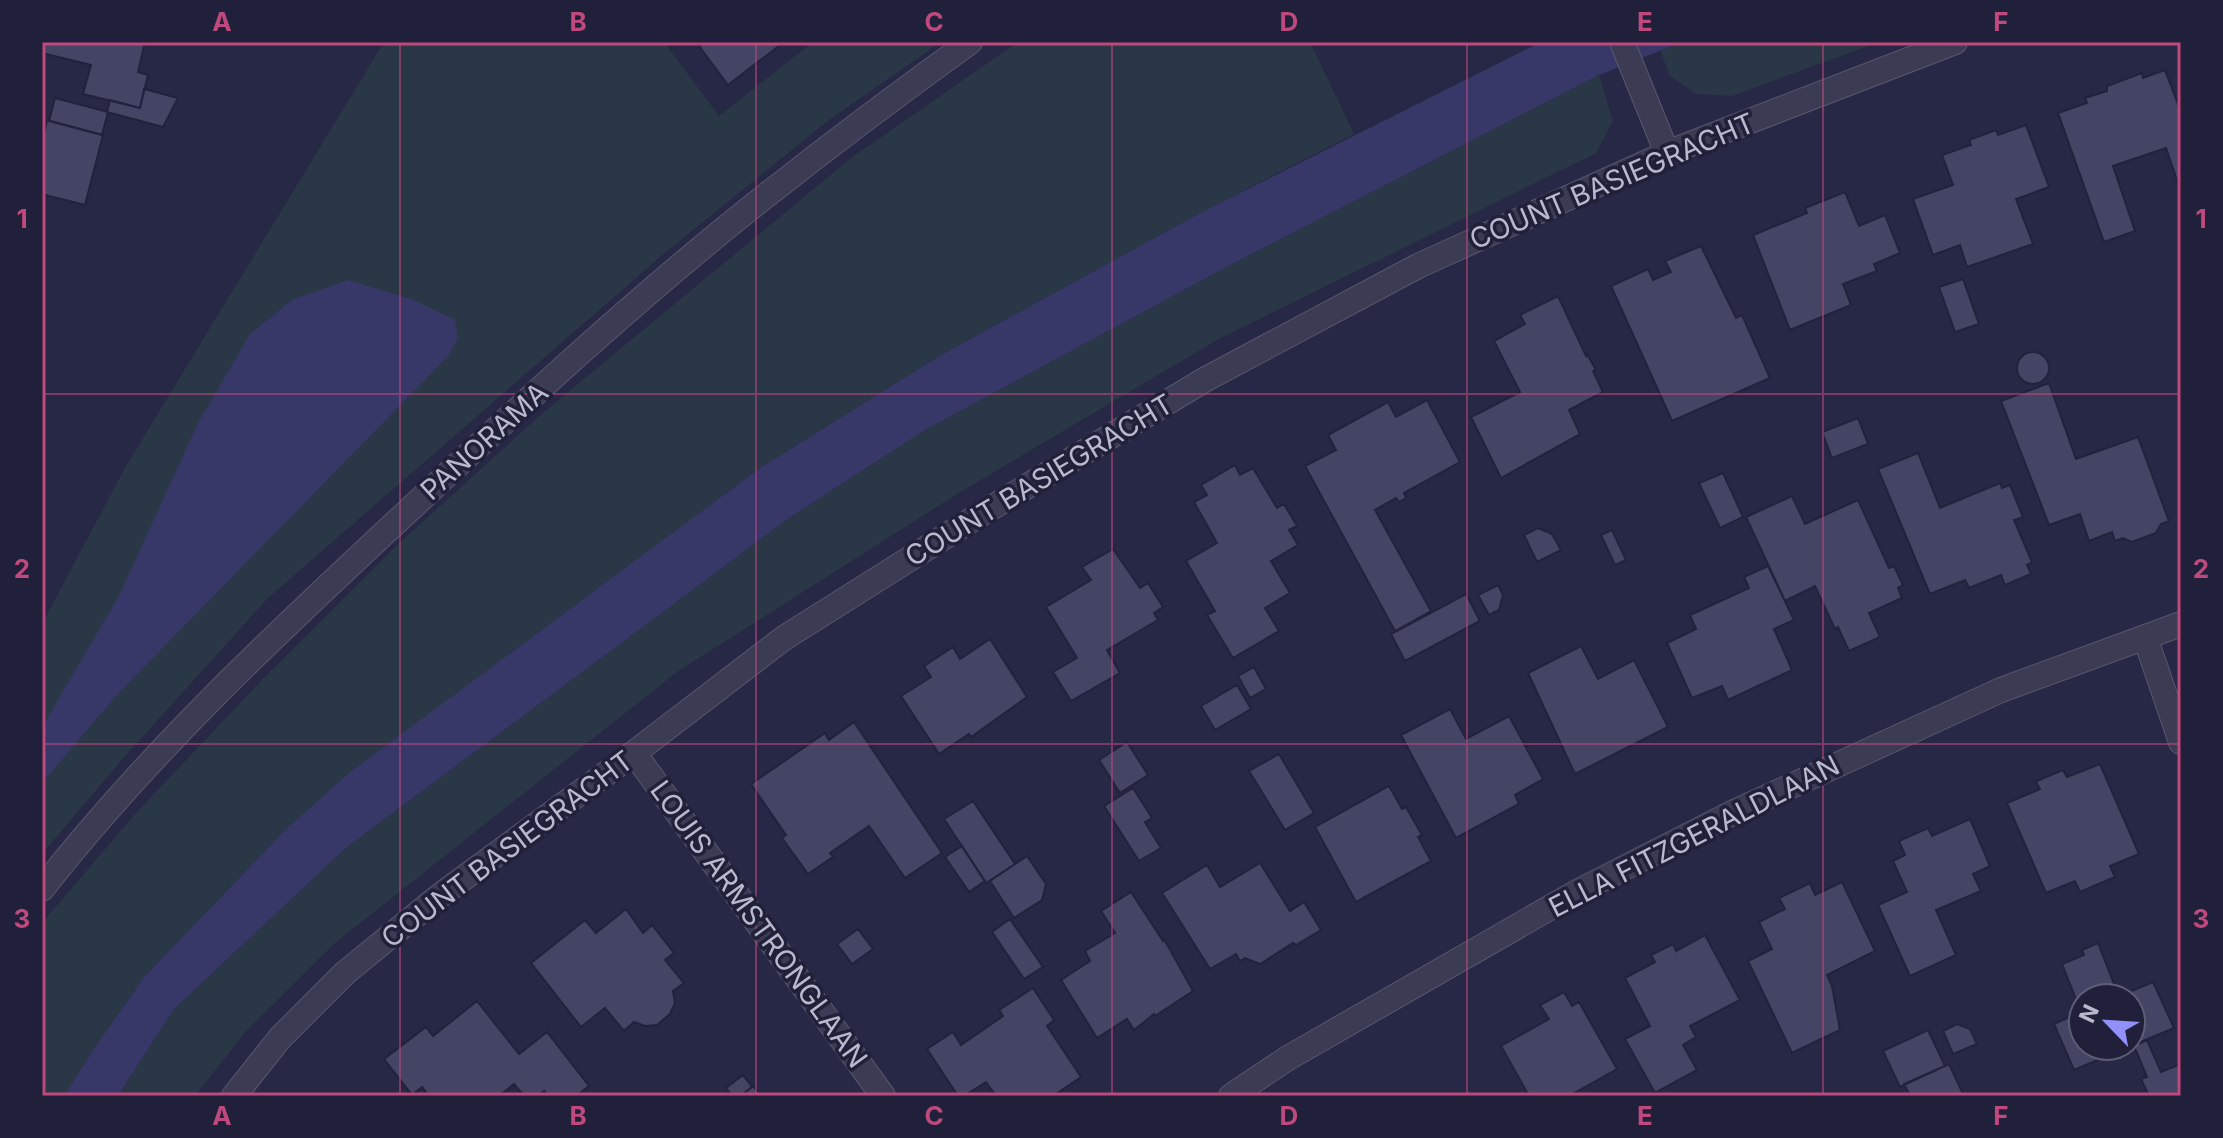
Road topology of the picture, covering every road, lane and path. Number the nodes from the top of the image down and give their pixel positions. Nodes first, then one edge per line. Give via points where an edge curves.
1 (970, 42) edge
2 (1622, 42) edge
3 (1955, 42) edge
4 (1667, 153) junction
5 (2181, 624) edge
6 (2145, 637) junction
7 (2181, 742) edge
8 (634, 753) junction
9 (42, 889) edge
10 (234, 1096) edge
11 (883, 1096) edge
12 (1231, 1096) edge

1 - 9 street, PANORAMA via 766,195 488,436 253,656 131,784
2 - 4 street
3 - 4 street, COUNT BASIEGRACHT
4 - 8 street, COUNT BASIEGRACHT via 1418,266 1206,379 784,638
5 - 6 street, ELLA FITZGERALDLAAN
6 - 7 street
6 - 12 street, ELLA FITZGERALDLAAN via 2001,690 1732,813 1579,891
8 - 10 street, COUNT BASIEGRACHT via 438,897 345,973 280,1038
8 - 11 street, LOUIS ARMSTRONGLAAN

